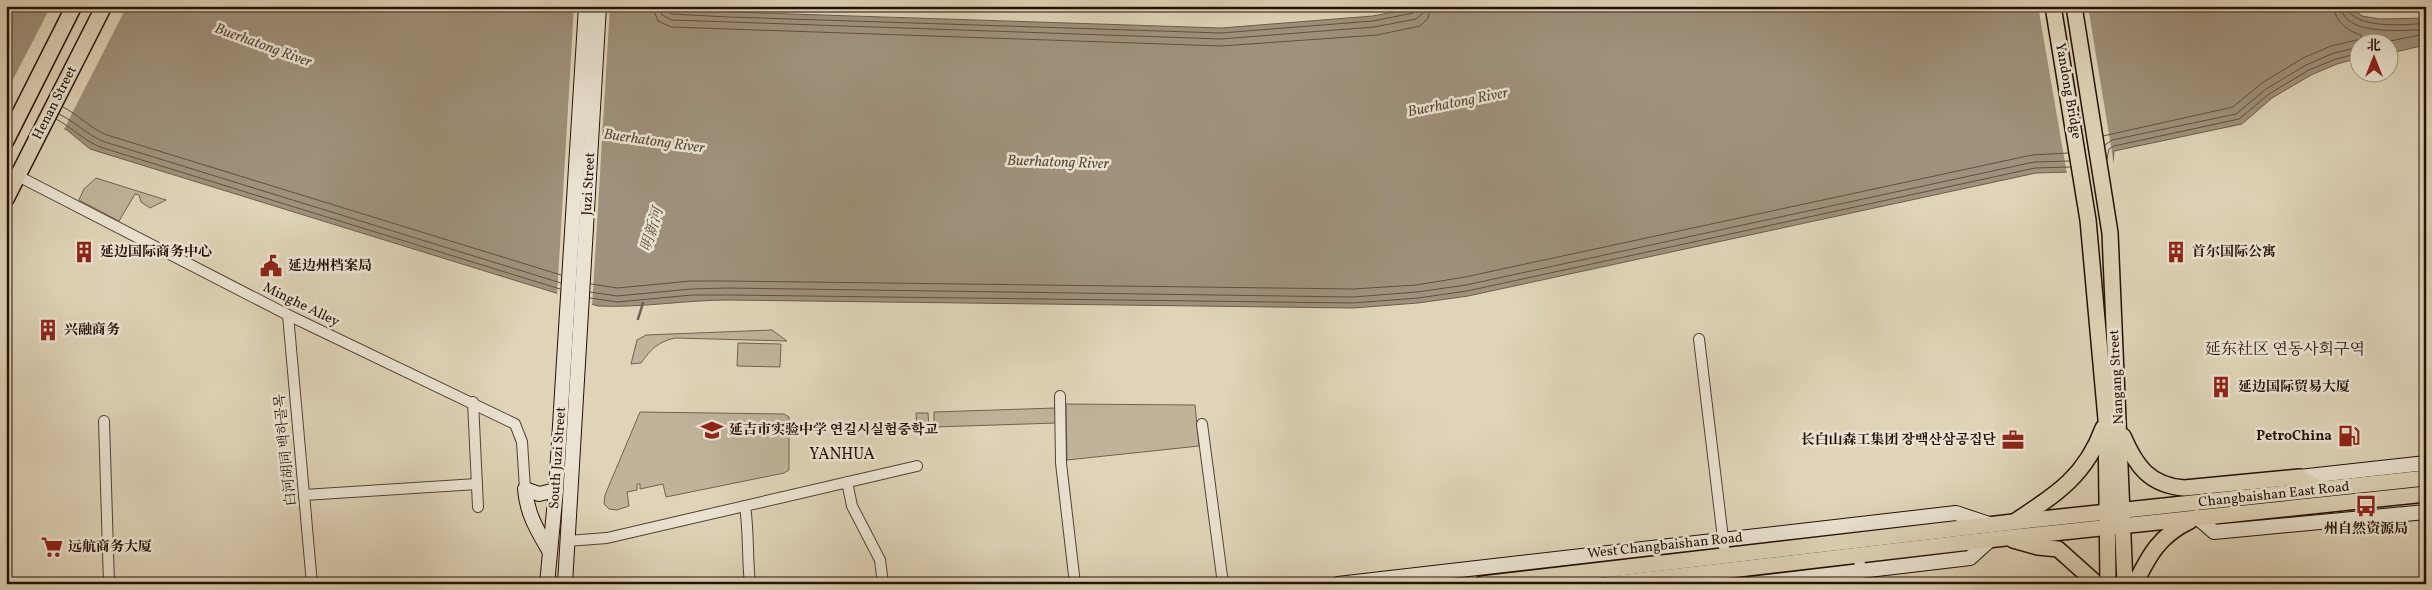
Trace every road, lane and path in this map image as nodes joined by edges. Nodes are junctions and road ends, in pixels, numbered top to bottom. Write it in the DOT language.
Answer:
graph roads {
  1 [pos="74,6"];
  2 [pos="104,6"];
  3 [pos="586,6"];
  4 [pos="599,6"];
  5 [pos="2052,6"];
  6 [pos="2074,6"];
  7 [pos="6,141"];
  8 [pos="2102,172"];
  9 [pos="2083,175"];
  10 [pos="18,176"];
  11 [pos="6,199"];
  12 [pos="288,315"];
  13 [pos="573,332"];
  14 [pos="1699,339"];
  15 [pos="1060,396"];
  16 [pos="473,402"];
  17 [pos="2106,419"];
  18 [pos="104,422"];
  19 [pos="1202,424"];
  20 [pos="2120,428"];
  21 [pos="2426,463"];
  22 [pos="917,466"];
  23 [pos="2299,477"];
  24 [pos="2426,478"];
  25 [pos="847,482"];
  26 [pos="477,484"];
  27 [pos="525,488"];
  28 [pos="2320,489"];
  29 [pos="556,490"];
  30 [pos="2426,494"];
  31 [pos="304,495"];
  32 [pos="745,506"];
  33 [pos="478,507"];
  34 [pos="2426,512"];
  35 [pos="2197,517"];
  36 [pos="2123,518"];
  37 [pos="2106,520"];
  38 [pos="2013,522"];
  39 [pos="1995,534"];
  40 [pos="1724,540"];
  41 [pos="567,541"];
  42 [pos="550,552"];
  43 [pos="1860,554"];
  44 [pos="1726,555"];
  45 [pos="1859,578"];
  46 [pos="109,584"];
  47 [pos="312,584"];
  48 [pos="547,584"];
  49 [pos="565,584"];
  50 [pos="750,584"];
  51 [pos="883,584"];
  52 [pos="1076,584"];
  53 [pos="1223,584"];
  54 [pos="1338,584"];
  55 [pos="1482,584"];
  56 [pos="1610,584"];
  57 [pos="1751,584"];
  58 [pos="2097,584"];
  59 [pos="2108,584"];
  60 [pos="2125,584"];
  61 [pos="2135,584"];
  1 -- 7 [label="main road, Henan Street"];
  2 -- 10 [label="main road, Henan Street"];
  3 -- 13 [label="street, Juzi Street"];
  4 -- 13 [label="street, Juzi Street"];
  5 -- 9 [label="main road, Yandong Bridge"];
  6 -- 8 [label="main road, Yandong Bridge"];
  8 -- 20 [label="main road, Nangang Street"];
  9 -- 17 [label="main road, Nangang Street"];
  10 -- 11 [label="main road, Henan Street"];
  10 -- 12 [label="street, Minghe Alley"];
  12 -- 16 [label="street, Minghe Alley"];
  12 -- 31 [label="street, 白河胡同 백하골목"];
  13 -- 29 [label="street, South Juzi Street"];
  13 -- 41 [label="street, South Juzi Street"];
  14 -- 40 [label="street"];
  15 -- 52 [label="street"];
  16 -- 26 [label="street"];
  16 -- 27 [label="street, Minghe Alley"];
  17 -- 37 [label="main road, Nangang Street"];
  17 -- 38 [label="main road"];
  18 -- 46 [label="street"];
  19 -- 53 [label="street"];
  20 -- 23 [label="main road"];
  20 -- 36 [label="main road, Nangang Street"];
  21 -- 23 [label="street, Changbaishan East Road"];
  22 -- 25 [label="street"];
  23 -- 28 [label="main road"];
  24 -- 28 [label="main road, Changbaishan East Road"];
  25 -- 32 [label="street"];
  25 -- 51 [label="street"];
  26 -- 31 [label="street"];
  26 -- 33 [label="street"];
  27 -- 29 [label="street"];
  27 -- 42 [label="street"];
  28 -- 36 [label="main road, Changbaishan East Road"];
  29 -- 42 [label="street, South Juzi Street"];
  30 -- 35 [label="main road, Changbaishan East Road"];
  31 -- 47 [label="street, 白河胡同 백하골목"];
  32 -- 41 [label="street"];
  32 -- 50 [label="street"];
  34 -- 35 [label="street, Changbaishan East Road"];
  35 -- 36 [label="main road, Changbaishan East Road"];
  35 -- 61 [label="main road"];
  36 -- 37 [label="main road"];
  36 -- 60 [label="main road, Nangang Street"];
  37 -- 38 [label="main road, West Changbaishan Road"];
  37 -- 39 [label="main road, West Changbaishan Road"];
  37 -- 59 [label="main road, Nangang Street"];
  38 -- 39 [label="main road, West Changbaishan Road"];
  39 -- 40 [label="street, West Changbaishan Road"];
  39 -- 43 [label="main road, West Changbaishan Road"];
  39 -- 44 [label="main road, West Changbaishan Road"];
  39 -- 45 [label="street"];
  39 -- 58 [label="main road"];
  40 -- 44 [label="street"];
  40 -- 54 [label="street, West Changbaishan Road"];
  41 -- 49 [label="street, South Juzi Street"];
  42 -- 48 [label="street, South Juzi Street"];
  43 -- 45 [label="street"];
  43 -- 56 [label="main road, West Changbaishan Road"];
  44 -- 55 [label="main road, West Changbaishan Road"];
  45 -- 57 [label="street"];
}
